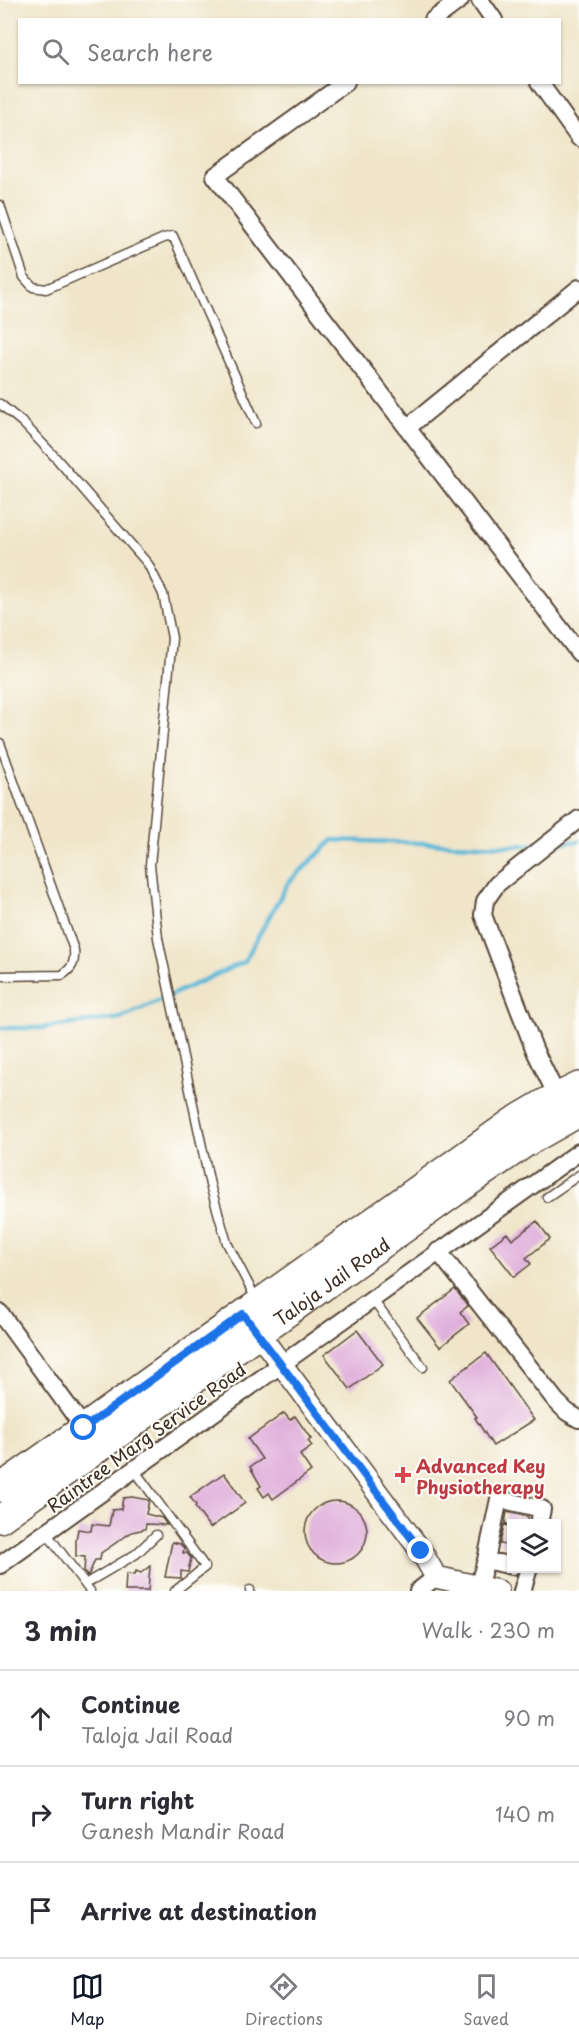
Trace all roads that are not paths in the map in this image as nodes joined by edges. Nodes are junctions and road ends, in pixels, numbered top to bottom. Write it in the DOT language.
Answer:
graph roads {
  1 [pos="460,0"];
  2 [pos="480,0"];
  3 [pos="436,18"];
  4 [pos="493,18"];
  5 [pos="343,84"];
  6 [pos="541,84"];
  7 [pos="579,138"];
  8 [pos="0,205"];
  9 [pos="579,288"];
  10 [pos="0,404"];
  11 [pos="256,423"];
  12 [pos="407,428"];
  13 [pos="579,653"];
  14 [pos="0,743"];
  15 [pos="579,819"];
  16 [pos="0,976"];
  17 [pos="568,1091"];
  18 [pos="579,1113"];
  19 [pos="576,1159"];
  20 [pos="579,1175"];
  21 [pos="547,1197"];
  22 [pos="438,1251"];
  23 [pos="372,1299"];
  24 [pos="0,1313"];
  25 [pos="261,1316"];
  26 [pos="282,1364"];
  27 [pos="423,1367"];
  28 [pos="579,1419"];
  29 [pos="91,1438"];
  30 [pos="133,1468"];
  31 [pos="0,1488"];
  32 [pos="0,1519"];
  33 [pos="540,1519"];
  34 [pos="48,1531"];
  35 [pos="156,1535"];
  36 [pos="486,1560"];
  37 [pos="0,1565"];
  38 [pos="507,1565"];
  39 [pos="526,1573"];
  40 [pos="437,1584"];
  41 [pos="87,1587"];
  42 [pos="488,1589"];
  43 [pos="175,1591"];
  44 [pos="418,1591"];
  45 [pos="522,1591"];
  1 -- 3 [label="street"];
  2 -- 4 [label="street"];
  5 -- 12 [label="street"];
  6 -- 7 [label="street"];
  8 -- 11 [label="lane"];
  9 -- 12 [label="street"];
  10 -- 25 [label="lane"];
  12 -- 13 [label="street"];
  14 -- 16 [label="lane"];
  15 -- 17 [label="street"];
  17 -- 25 [label="main road, Taloja Jail Road"];
  18 -- 25 [label="main road, Taloja Jail Road"];
  19 -- 22 [label="street, Raintree Marg Service Road"];
  20 -- 21 [label="lane"];
  22 -- 23 [label="street, Raintree Marg Service Road"];
  22 -- 28 [label="street"];
  23 -- 26 [label="street, Raintree Marg Service Road"];
  23 -- 27 [label="lane"];
  24 -- 29 [label="street"];
  25 -- 26 [label="street"];
  25 -- 29 [label="main road, Taloja Jail Road"];
  26 -- 30 [label="street, Raintree Marg Service Road"];
  26 -- 40 [label="street"];
  29 -- 31 [label="main road, Taloja Jail Road"];
  29 -- 32 [label="main road, Taloja Jail Road"];
  30 -- 34 [label="street, Raintree Marg Service Road"];
  30 -- 43 [label="lane"];
  33 -- 36 [label="street"];
  34 -- 37 [label="street, Raintree Marg Service Road"];
  34 -- 41 [label="lane"];
  35 -- 41 [label="lane"];
  36 -- 38 [label="street"];
  36 -- 42 [label="street"];
  39 -- 45 [label="street"];
  40 -- 42 [label="street"];
  40 -- 44 [label="street"];
}
